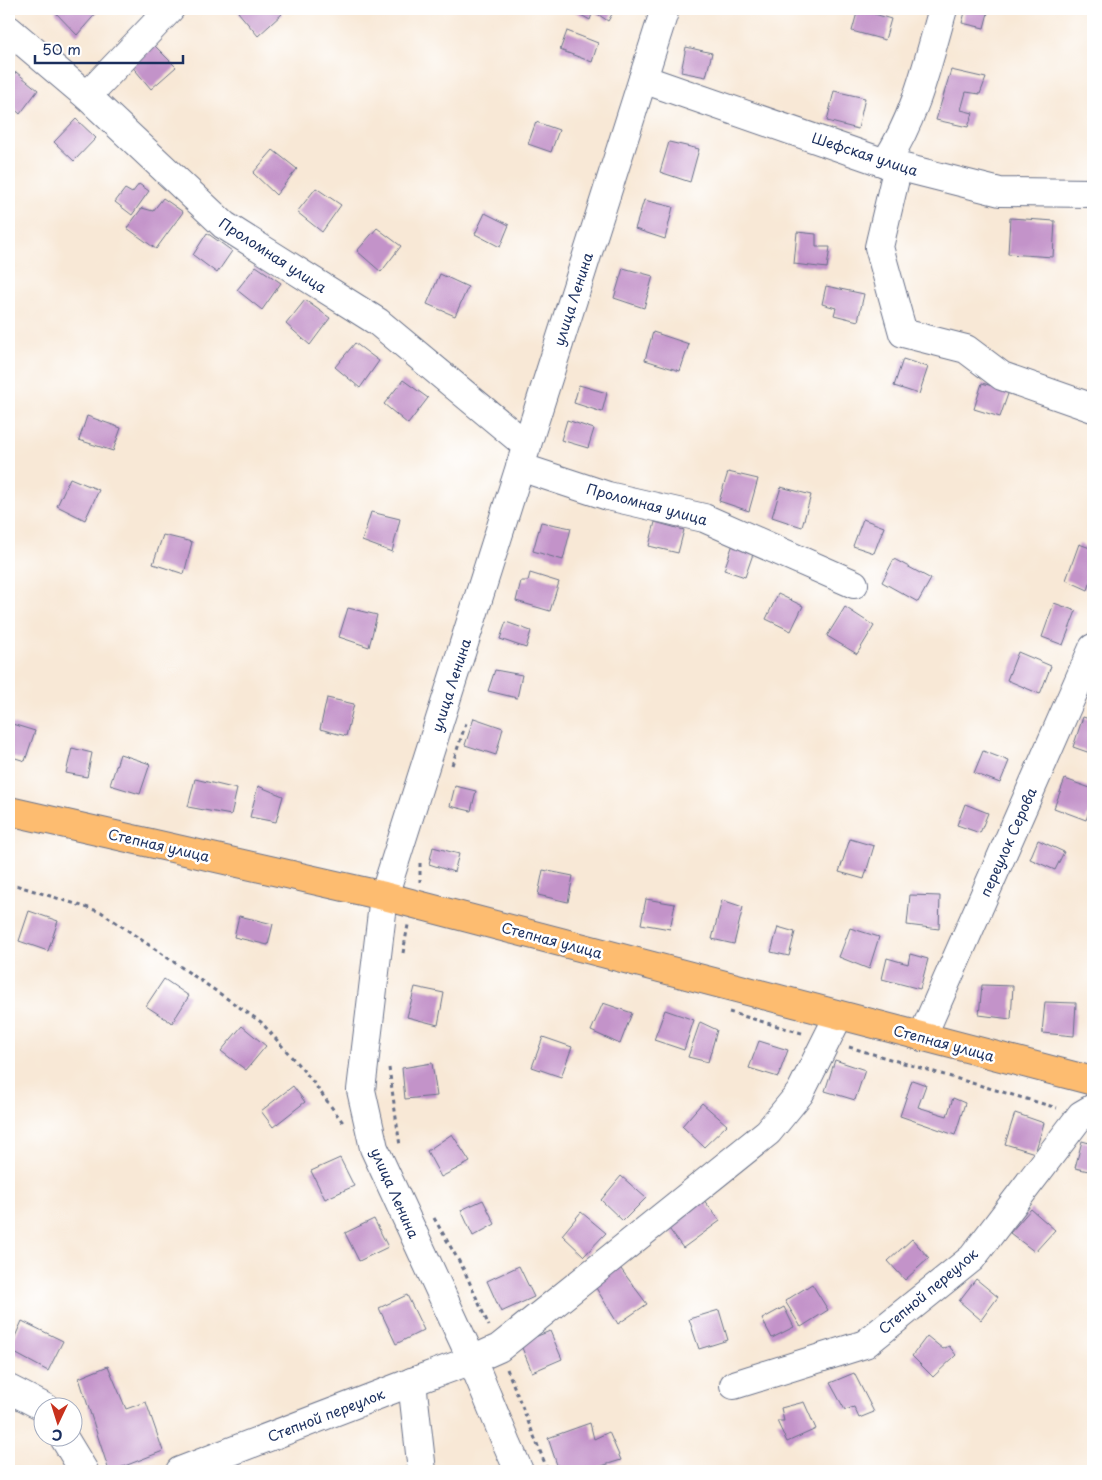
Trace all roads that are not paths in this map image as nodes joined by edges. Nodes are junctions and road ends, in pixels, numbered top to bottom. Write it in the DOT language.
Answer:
graph roads {
  1 [pos="170,9"];
  2 [pos="665,9"];
  3 [pos="943,9"];
  4 [pos="9,30"];
  5 [pos="643,79"];
  6 [pos="87,96"];
  7 [pos="892,164"];
  8 [pos="1093,193"];
  9 [pos="1093,408"];
  10 [pos="523,456"];
  11 [pos="854,584"];
  12 [pos="1093,648"];
  13 [pos="9,811"];
  14 [pos="384,896"];
  15 [pos="839,1015"];
  16 [pos="922,1037"];
  17 [pos="1093,1082"];
  18 [pos="1087,1111"];
  19 [pos="472,1360"];
  20 [pos="412,1382"];
  21 [pos="734,1385"];
  22 [pos="9,1389"];
  23 [pos="32,1401"];
  24 [pos="70,1448"];
  25 [pos="84,1471"];
  26 [pos="180,1471"];
  27 [pos="422,1471"];
  28 [pos="519,1471"];
  1 -- 6 [label="street"];
  2 -- 5 [label="street, улица Ленина"];
  3 -- 7 [label="street"];
  4 -- 6 [label="street, Проломная улица"];
  5 -- 7 [label="street, Шефская улица"];
  5 -- 10 [label="street, улица Ленина"];
  6 -- 10 [label="street, Проломная улица"];
  7 -- 8 [label="street, Шефская улица"];
  7 -- 9 [label="street"];
  10 -- 11 [label="street, Проломная улица"];
  10 -- 14 [label="street, улица Ленина"];
  12 -- 16 [label="street, переулок Серова"];
  13 -- 14 [label="main road, Степная улица"];
  14 -- 15 [label="main road, Степная улица"];
  14 -- 19 [label="street, улица Ленина"];
  15 -- 16 [label="main road, Степная улица"];
  15 -- 19 [label="street"];
  16 -- 17 [label="main road, Степная улица"];
  18 -- 21 [label="street, Степной переулок"];
  19 -- 20 [label="street, Степной переулок"];
  19 -- 28 [label="street, улица Ленина"];
  20 -- 26 [label="street, Степной переулок"];
  20 -- 27 [label="street"];
  22 -- 23 [label="street"];
  24 -- 25 [label="street"];
}
